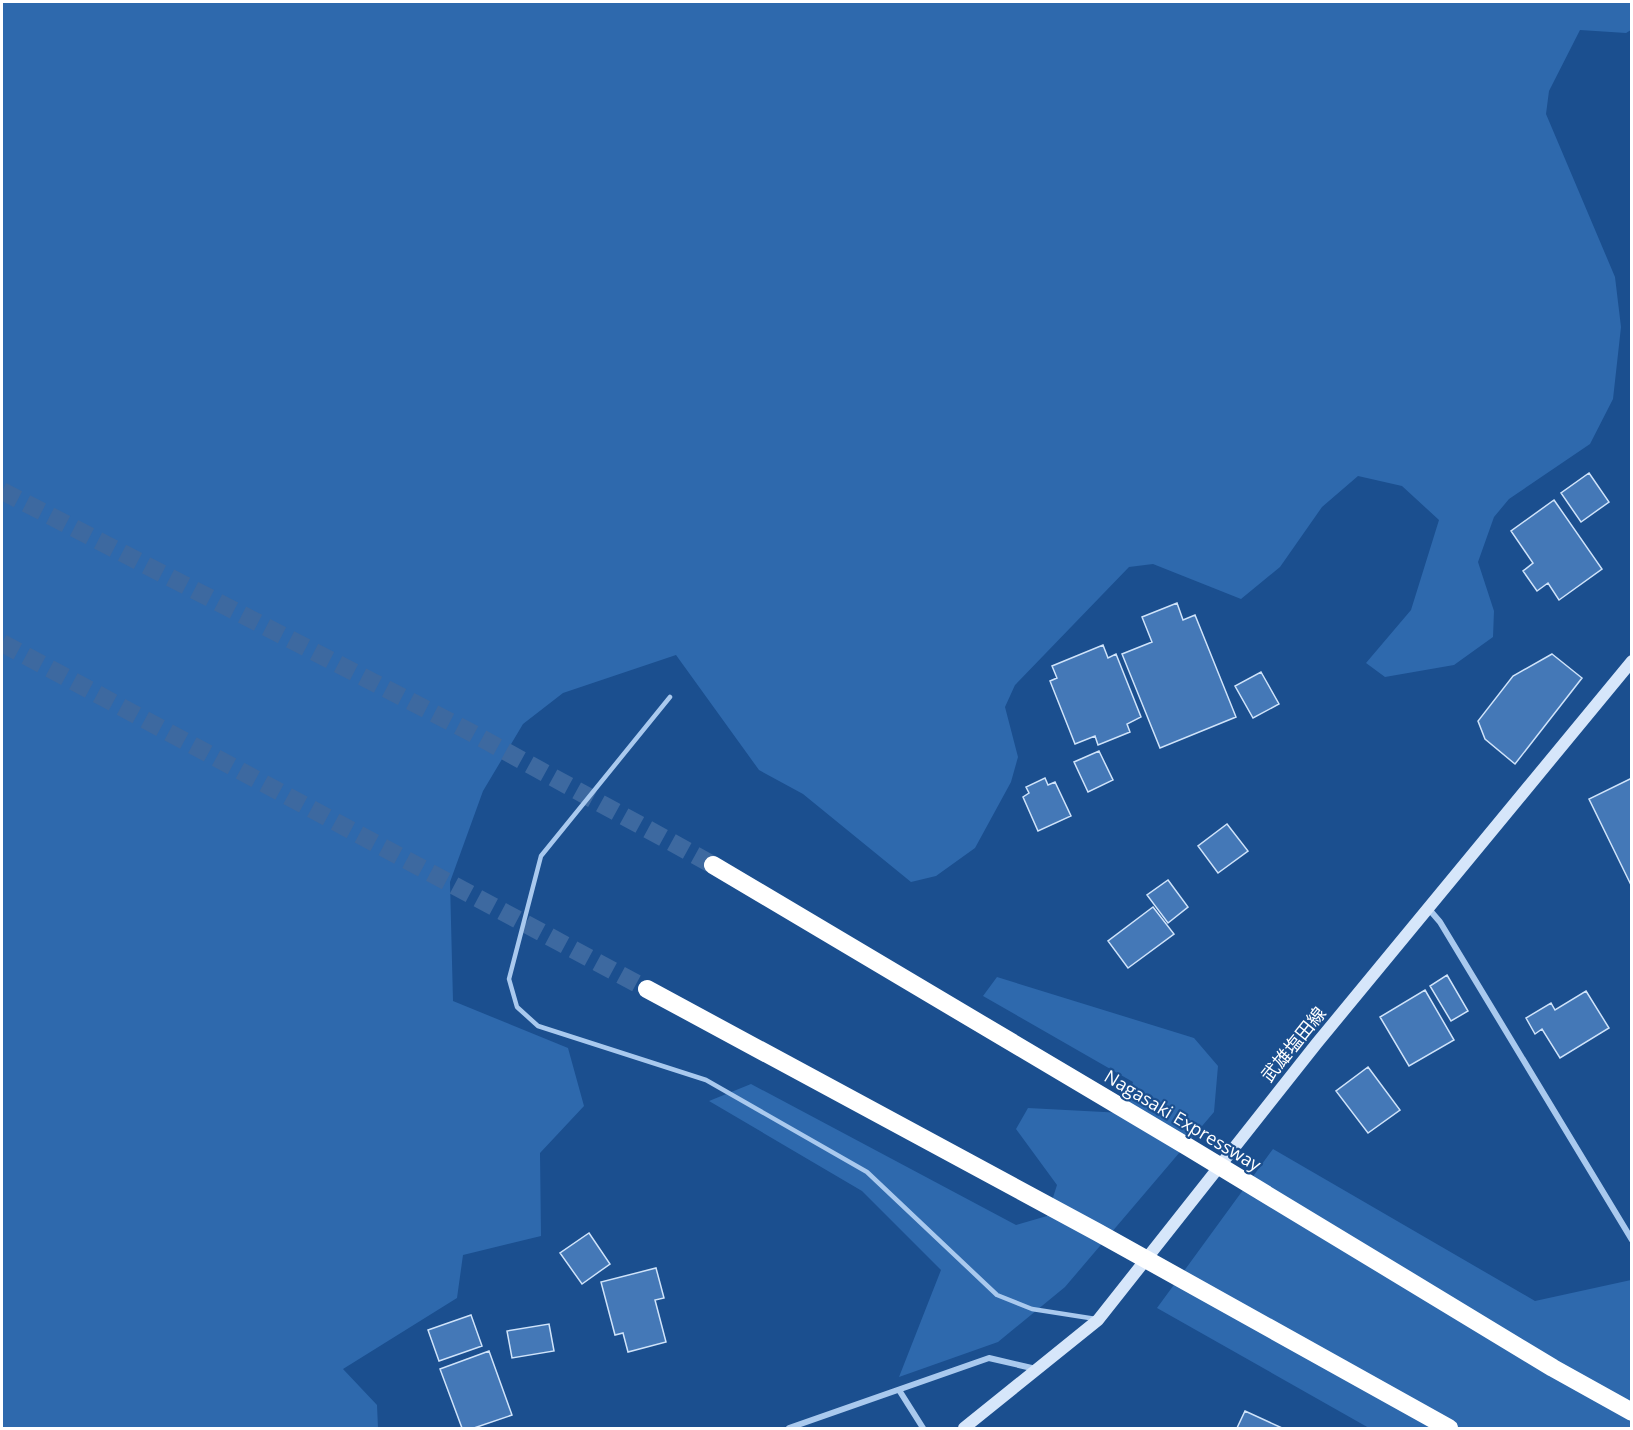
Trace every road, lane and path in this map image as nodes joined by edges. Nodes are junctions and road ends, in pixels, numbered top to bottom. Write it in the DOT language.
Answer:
graph roads {
  1 [pos="1632,661"];
  2 [pos="670,697"];
  3 [pos="713,865"];
  4 [pos="1428,908"];
  5 [pos="647,989"];
  6 [pos="1632,1240"];
  7 [pos="1098,1320"];
  8 [pos="1038,1370"];
  9 [pos="900,1390"];
  10 [pos="1632,1412"];
  11 [pos="789,1428"];
  12 [pos="923,1428"];
  13 [pos="964,1428"];
  14 [pos="1449,1428"];
  1 -- 4 [label="main road, 武雄塩田線"];
  2 -- 7 [label="lane"];
  3 -- 10 [label="highway, Nagasaki Expressway"];
  4 -- 6 [label="street"];
  4 -- 7 [label="main road, 武雄塩田線"];
  5 -- 14 [label="highway"];
  7 -- 8 [label="main road, 武雄塩田線"];
  8 -- 9 [label="street"];
  8 -- 13 [label="main road, 武雄塩田線"];
  9 -- 11 [label="street"];
  9 -- 12 [label="street"];
}
